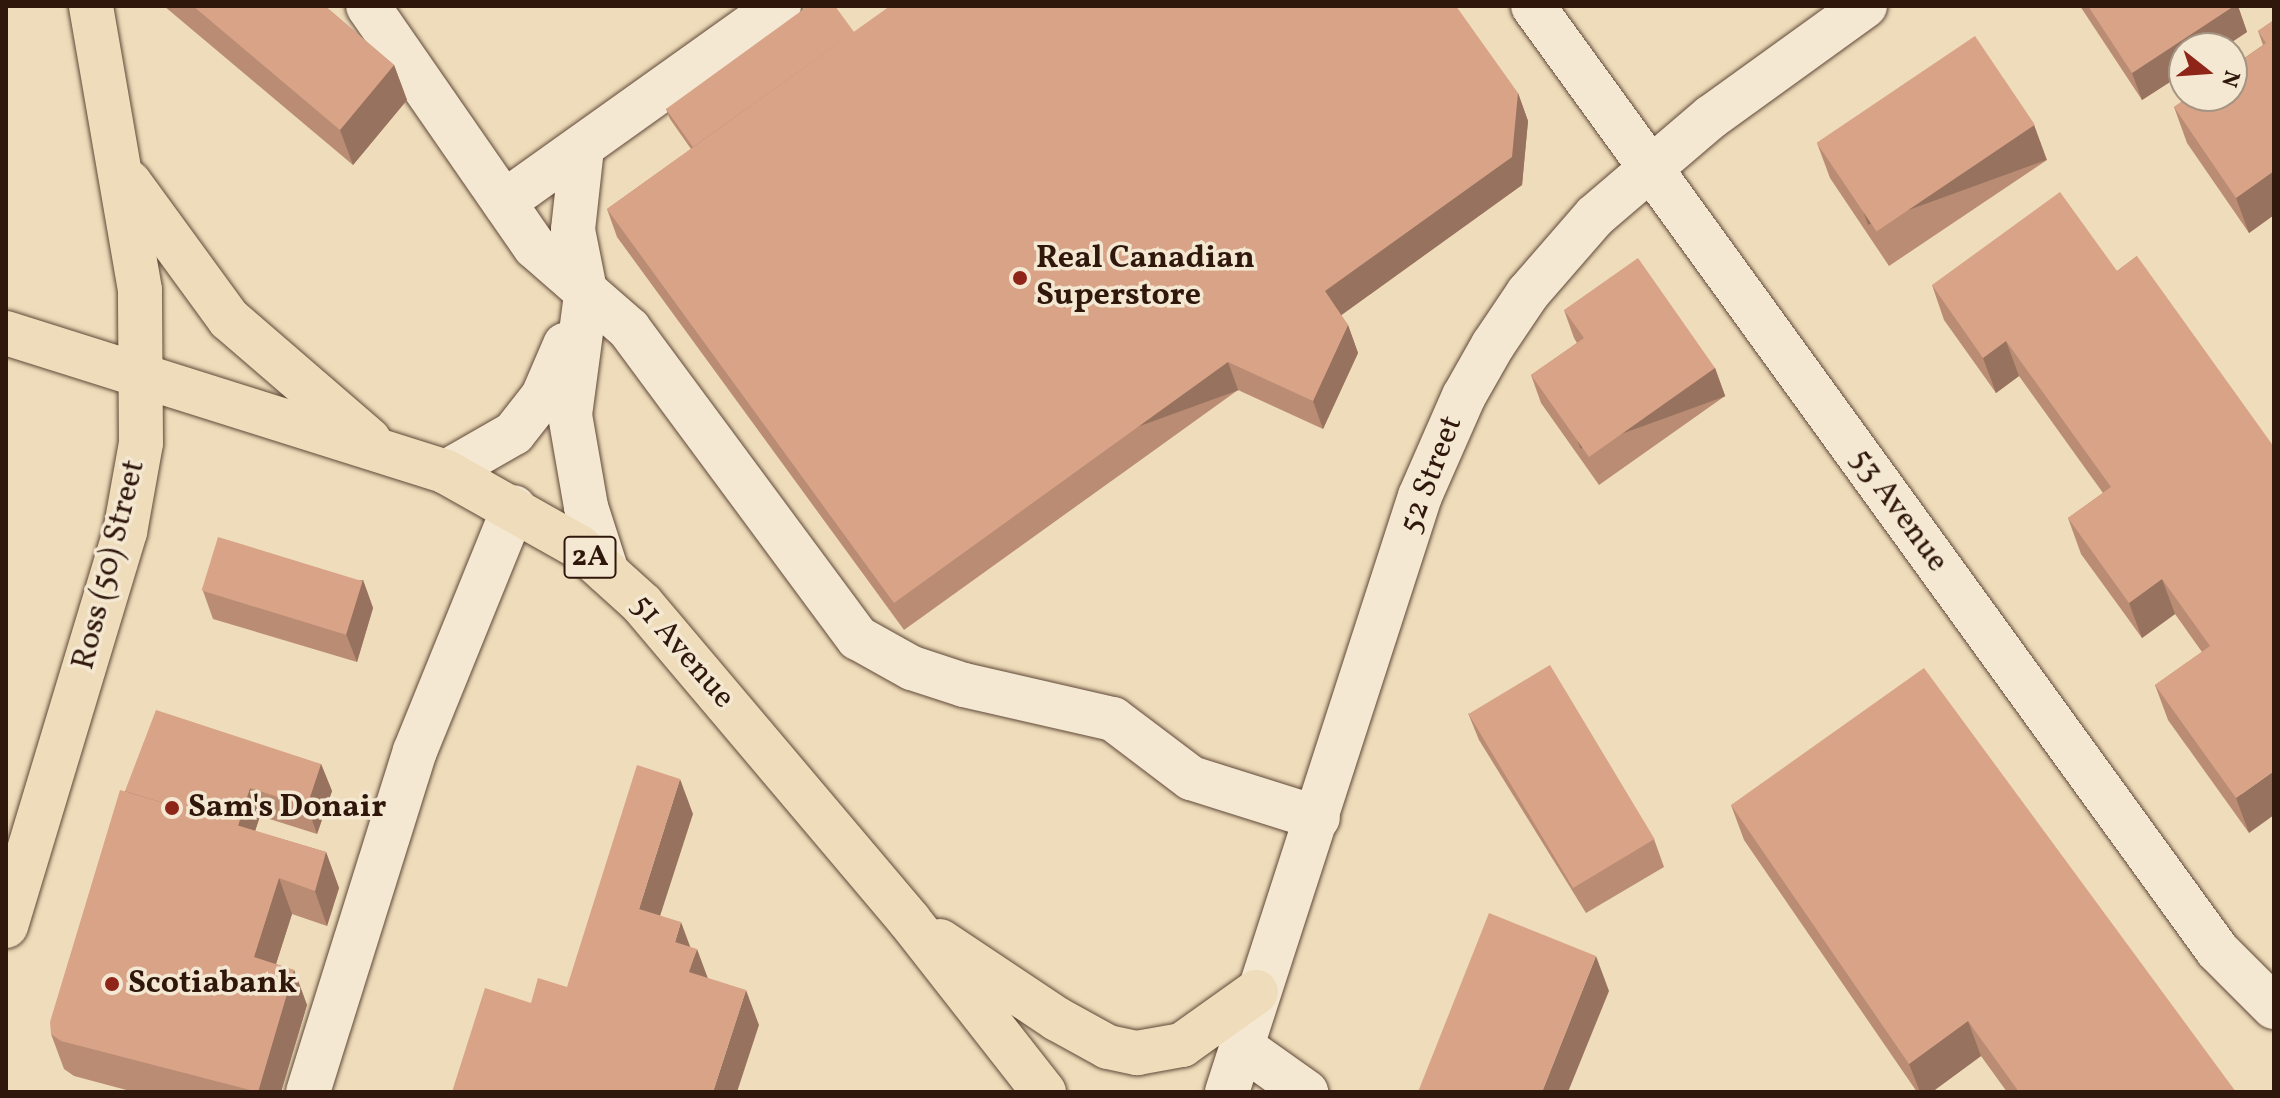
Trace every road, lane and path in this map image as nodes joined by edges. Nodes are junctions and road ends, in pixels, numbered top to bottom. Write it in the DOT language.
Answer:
graph roads {
  1 [pos="91,6"];
  2 [pos="368,6"];
  3 [pos="779,6"];
  4 [pos="1533,6"];
  5 [pos="1865,6"];
  6 [pos="582,148"];
  7 [pos="1651,167"];
  8 [pos="122,174"];
  9 [pos="504,202"];
  10 [pos="586,295"];
  11 [pos="6,333"];
  12 [pos="144,379"];
  13 [pos="381,451"];
  14 [pos="446,472"];
  15 [pos="514,507"];
  16 [pos="607,572"];
  17 [pos="1318,818"];
  18 [pos="909,920"];
  19 [pos="6,926"];
  20 [pos="1256,992"];
  21 [pos="2274,1007"];
  22 [pos="1241,1046"];
  23 [pos="308,1092"];
  24 [pos="1044,1092"];
  25 [pos="1227,1092"];
  26 [pos="1306,1092"];
  1 -- 8 [label="main road, Ross (50) Street"];
  2 -- 9 [label="street"];
  3 -- 6 [label="street"];
  4 -- 7 [label="street, 53 Avenue"];
  5 -- 7 [label="street, 52 Street"];
  6 -- 9 [label="street"];
  6 -- 10 [label="street"];
  7 -- 17 [label="street, 52 Street"];
  7 -- 21 [label="street, 53 Avenue"];
  8 -- 12 [label="main road, Ross (50) Street"];
  8 -- 13 [label="main road"];
  9 -- 10 [label="street"];
  10 -- 14 [label="street"];
  10 -- 16 [label="street"];
  10 -- 17 [label="street"];
  11 -- 12 [label="main road, 51 Avenue / 2A"];
  12 -- 13 [label="main road, 51 Avenue / 2A"];
  12 -- 19 [label="main road, Ross (50) Street"];
  13 -- 14 [label="main road, 51 Avenue / 2A"];
  14 -- 15 [label="main road, 51 Avenue / 2A"];
  15 -- 16 [label="main road, 51 Avenue / 2A"];
  15 -- 23 [label="street"];
  16 -- 18 [label="main road, 51 Avenue / 2A"];
  17 -- 20 [label="street, 52 Street"];
  18 -- 20 [label="main road"];
  18 -- 24 [label="main road, 51 Avenue / 2A"];
  20 -- 22 [label="street, 52 Street"];
  22 -- 25 [label="street, 52 Street"];
  22 -- 26 [label="street"];
}
